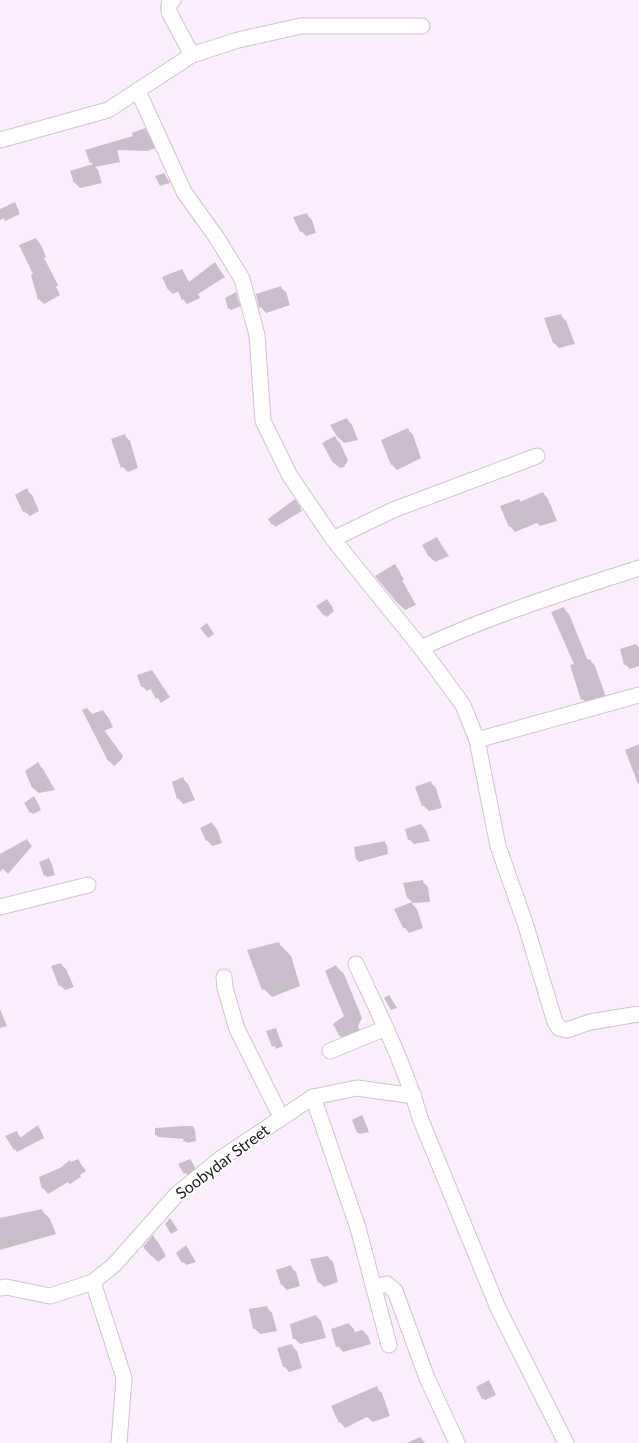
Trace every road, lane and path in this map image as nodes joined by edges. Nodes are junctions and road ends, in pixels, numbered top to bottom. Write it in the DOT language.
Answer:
graph roads {
  1 [pos="173,0"];
  2 [pos="422,26"];
  3 [pos="192,55"];
  4 [pos="138,91"];
  5 [pos="0,140"];
  6 [pos="537,456"];
  7 [pos="333,539"];
  8 [pos="639,568"];
  9 [pos="421,648"];
  10 [pos="639,694"];
  11 [pos="477,740"];
  12 [pos="88,885"];
  13 [pos="0,907"];
  14 [pos="356,964"];
  15 [pos="224,977"];
  16 [pos="639,1014"];
  17 [pos="386,1028"];
  18 [pos="330,1051"];
  19 [pos="414,1096"];
  20 [pos="313,1097"];
  21 [pos="281,1117"];
  22 [pos="93,1282"];
  23 [pos="375,1287"];
  24 [pos="0,1288"];
  25 [pos="389,1345"];
  26 [pos="119,1443"];
  27 [pos="457,1443"];
  28 [pos="566,1443"];
  1 -- 3 [label="street"];
  2 -- 3 [label="street"];
  3 -- 4 [label="street"];
  4 -- 5 [label="street"];
  4 -- 7 [label="street"];
  6 -- 7 [label="street"];
  7 -- 9 [label="street"];
  8 -- 9 [label="street"];
  9 -- 11 [label="street"];
  10 -- 11 [label="street"];
  11 -- 16 [label="street"];
  12 -- 13 [label="street"];
  14 -- 17 [label="street"];
  15 -- 21 [label="street"];
  17 -- 18 [label="street"];
  17 -- 19 [label="street"];
  19 -- 20 [label="street, Soobydar Street"];
  19 -- 28 [label="street"];
  20 -- 21 [label="street, Soobydar Street"];
  20 -- 23 [label="street"];
  21 -- 22 [label="street, Soobydar Street"];
  22 -- 24 [label="street, Soobydar Street"];
  22 -- 26 [label="street"];
  23 -- 25 [label="street"];
  23 -- 27 [label="street"];
}
